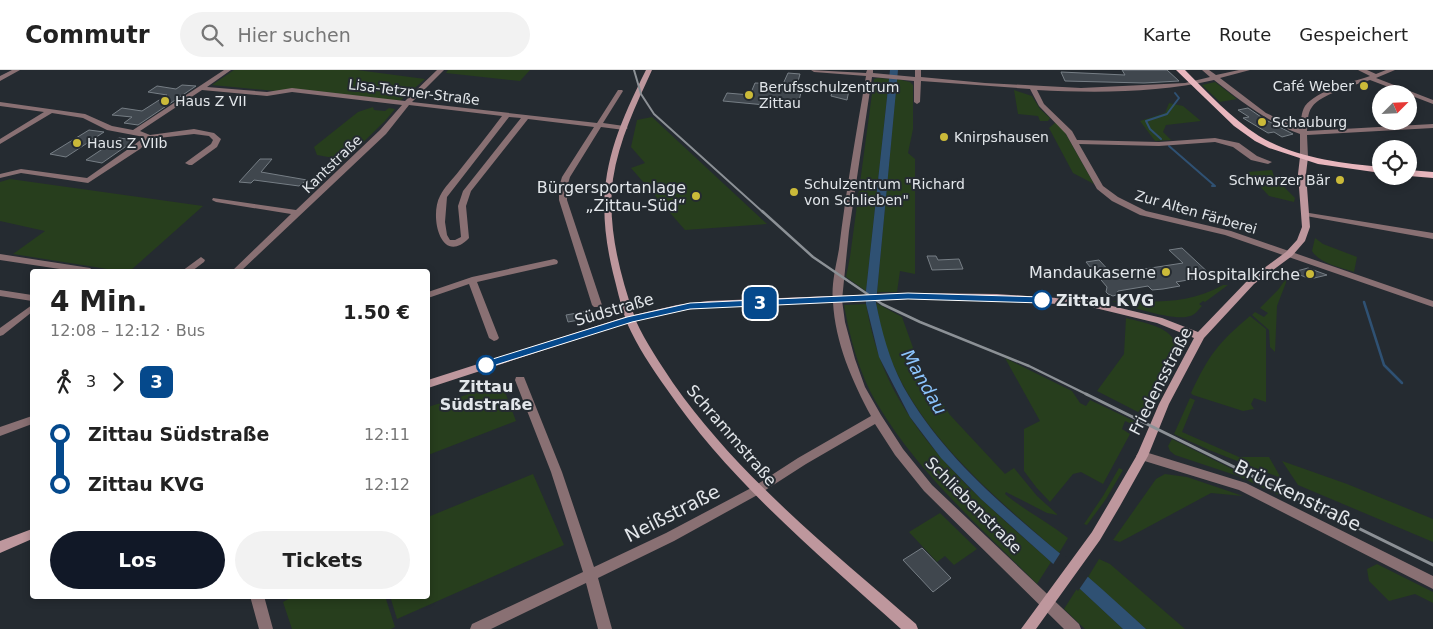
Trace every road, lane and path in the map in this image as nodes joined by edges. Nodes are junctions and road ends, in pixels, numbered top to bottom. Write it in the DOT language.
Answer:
graph roads {
  1 [pos="18,70"];
  2 [pos="227,70"];
  3 [pos="441,70"];
  4 [pos="649,70"];
  5 [pos="814,70"];
  6 [pos="918,70"];
  7 [pos="1180,70"];
  8 [pos="1205,70"];
  9 [pos="1247,70"];
  10 [pos="1361,70"];
  11 [pos="1392,70"];
  12 [pos="872,73"];
  13 [pos="1373,77"];
  14 [pos="1214,78"];
  15 [pos="0,79"];
  16 [pos="918,79"];
  17 [pos="1194,83"];
  18 [pos="201,88"];
  19 [pos="1033,88"];
  20 [pos="620,91"];
  21 [pos="917,102"];
  22 [pos="1433,102"];
  23 [pos="0,104"];
  24 [pos="407,104"];
  25 [pos="51,112"];
  26 [pos="508,115"];
  27 [pos="526,118"];
  28 [pos="597,126"];
  29 [pos="1433,126"];
  30 [pos="624,128"];
  31 [pos="134,132"];
  32 [pos="1304,133"];
  33 [pos="148,137"];
  34 [pos="0,142"];
  35 [pos="1074,142"];
  36 [pos="1304,157"];
  37 [pos="1268,162"];
  38 [pos="189,163"];
  39 [pos="0,168"];
  40 [pos="1372,169"];
  41 [pos="21,171"];
  42 [pos="1417,174"];
  43 [pos="1433,175"];
  44 [pos="0,176"];
  45 [pos="216,200"];
  46 [pos="299,213"];
  47 [pos="1306,214"];
  48 [pos="1433,236"];
  49 [pos="1289,254"];
  50 [pos="0,256"];
  51 [pos="201,260"];
  52 [pos="554,262"];
  53 [pos="78,269"];
  54 [pos="189,269"];
  55 [pos="238,269"];
  56 [pos="472,280"];
  57 [pos="0,293"];
  58 [pos="430,294"];
  59 [pos="30,298"];
  60 [pos="842,299"];
  61 [pos="1433,304"];
  62 [pos="597,305"];
  63 [pos="30,310"];
  64 [pos="630,320"];
  65 [pos="0,334"];
  66 [pos="1200,336"];
  67 [pos="494,338"];
  68 [pos="520,380"];
  69 [pos="430,383"];
  70 [pos="877,418"];
  71 [pos="30,421"];
  72 [pos="0,432"];
  73 [pos="1142,456"];
  74 [pos="757,490"];
  75 [pos="30,535"];
  76 [pos="0,547"];
  77 [pos="590,575"];
  78 [pos="1433,583"];
  79 [pos="258,599"];
  80 [pos="1050,599"];
  81 [pos="266,629"];
  82 [pos="477,629"];
  83 [pos="605,629"];
  84 [pos="911,629"];
  85 [pos="1028,629"];
  86 [pos="1074,629"];
  1 -- 15 [label="street"];
  2 -- 18 [label="street"];
  3 -- 24 [label="street, Kantstraße"];
  4 -- 30 [label="main road, Schrammstraße"];
  5 -- 12 [label="street"];
  6 -- 16 [label="street"];
  7 -- 17 [label="main road"];
  8 -- 14 [label="street"];
  9 -- 14 [label="street"];
  10 -- 13 [label="street"];
  11 -- 13 [label="street"];
  12 -- 16 [label="street"];
  12 -- 60 [label="street, Schliebenstraße"];
  13 -- 22 [label="street"];
  13 -- 32 [label="street"];
  14 -- 17 [label="street"];
  14 -- 32 [label="street"];
  16 -- 19 [label="street"];
  16 -- 21 [label="street"];
  17 -- 19 [label="street"];
  17 -- 36 [label="main road"];
  18 -- 24 [label="street, Lisa-Tetzner-Straße"];
  18 -- 31 [label="street"];
  19 -- 35 [label="street, Zur Alten Färberei"];
  20 -- 28 [label="street"];
  23 -- 25 [label="street"];
  24 -- 26 [label="street, Lisa-Tetzner-Straße"];
  24 -- 46 [label="street, Kantstraße"];
  25 -- 31 [label="street"];
  25 -- 34 [label="street"];
  26 -- 27 [label="street, Lisa-Tetzner-Straße"];
  26 -- 27 [label="street"];
  27 -- 28 [label="street, Lisa-Tetzner-Straße"];
  28 -- 30 [label="street, Lisa-Tetzner-Straße"];
  28 -- 62 [label="street"];
  29 -- 32 [label="street"];
  30 -- 64 [label="main road, Schrammstraße"];
  31 -- 33 [label="street"];
  32 -- 36 [label="street"];
  33 -- 38 [label="street"];
  33 -- 41 [label="street"];
  35 -- 37 [label="street"];
  35 -- 49 [label="street, Zur Alten Färberei"];
  36 -- 40 [label="main road"];
  36 -- 47 [label="main road, Friedensstraße"];
  39 -- 41 [label="street"];
  41 -- 44 [label="street"];
  42 -- 43 [label="main road"];
  45 -- 46 [label="street"];
  46 -- 55 [label="street, Kantstraße"];
  47 -- 48 [label="street"];
  47 -- 49 [label="main road, Friedensstraße"];
  49 -- 61 [label="street, Zur Alten Färberei"];
  49 -- 66 [label="main road, Friedensstraße"];
  50 -- 53 [label="street"];
  51 -- 54 [label="street"];
  52 -- 56 [label="street"];
  56 -- 58 [label="street"];
  56 -- 67 [label="street"];
  57 -- 59 [label="street"];
  60 -- 64 [label="main road, Südstraße"];
  60 -- 66 [label="main road, Südstraße"];
  60 -- 70 [label="street, Schliebenstraße"];
  63 -- 65 [label="street"];
  64 -- 69 [label="main road, Südstraße"];
  64 -- 74 [label="main road, Schrammstraße"];
  66 -- 73 [label="main road, Friedensstraße"];
  68 -- 77 [label="street"];
  70 -- 74 [label="street, Neißstraße"];
  70 -- 80 [label="street, Schliebenstraße"];
  71 -- 72 [label="street"];
  73 -- 78 [label="street, Brückenstraße"];
  73 -- 80 [label="main road, Friedensstraße"];
  74 -- 77 [label="street, Neißstraße"];
  74 -- 84 [label="main road, Schrammstraße"];
  75 -- 76 [label="main road"];
  77 -- 82 [label="street, Neißstraße"];
  77 -- 83 [label="street"];
  79 -- 81 [label="street"];
  80 -- 85 [label="main road, Friedensstraße"];
  80 -- 86 [label="street, Schliebenstraße"];
}
